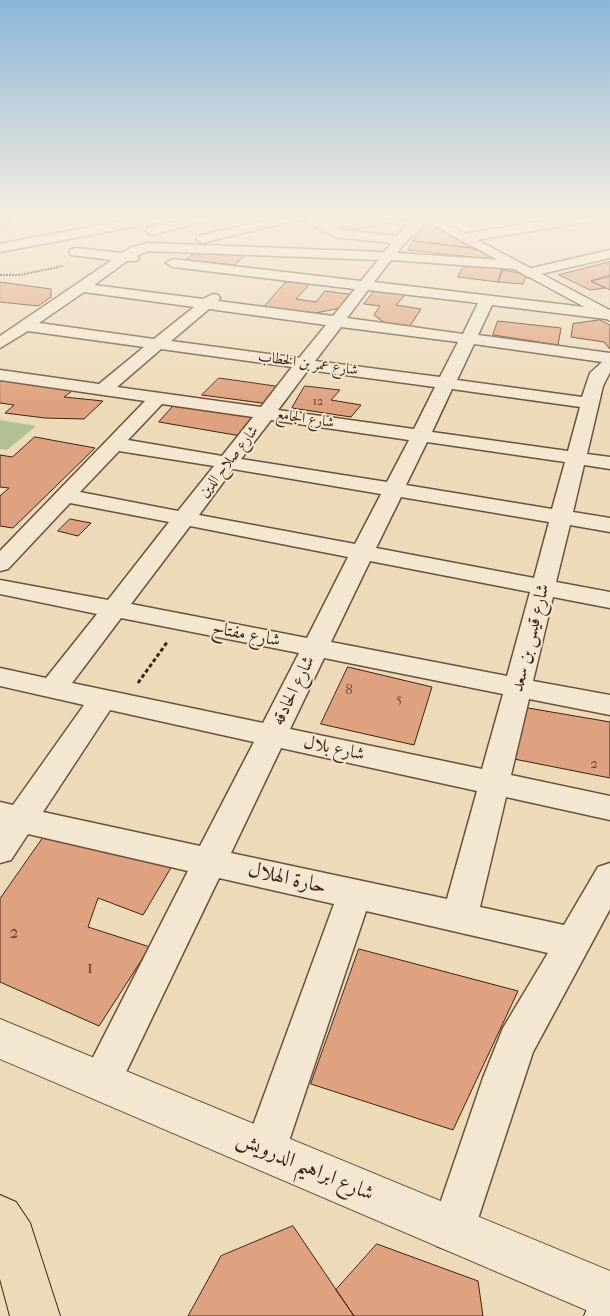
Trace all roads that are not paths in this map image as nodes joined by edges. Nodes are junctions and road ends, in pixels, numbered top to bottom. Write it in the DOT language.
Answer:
graph roads {
  1 [pos="93,279"];
  2 [pos="235,279"];
  3 [pos="304,279"];
  4 [pos="370,279"];
  5 [pos="540,279"];
  6 [pos="82,287"];
  7 [pos="364,287"];
  8 [pos="487,300"];
  9 [pos="206,304"];
  10 [pos="608,315"];
  11 [pos="337,322"];
  12 [pos="25,326"];
  13 [pos="468,339"];
  14 [pos="0,343"];
  15 [pos="158,344"];
  16 [pos="610,358"];
  17 [pos="304,364"];
  18 [pos="610,364"];
  19 [pos="0,375"];
  20 [pos="446,383"];
  21 [pos="102,390"];
  22 [pos="598,395"];
  23 [pos="158,398"];
  24 [pos="266,413"];
  25 [pos="420,436"];
  26 [pos="114,444"];
  27 [pos="577,458"];
  28 [pos="228,462"];
  29 [pos="610,463"];
  30 [pos="394,489"];
  31 [pos="65,496"];
  32 [pos="563,517"];
  33 [pos="185,519"];
  34 [pos="610,525"];
  35 [pos="362,553"];
  36 [pos="0,564"];
  37 [pos="0,587"];
  38 [pos="544,588"];
  39 [pos="610,600"];
  40 [pos="114,609"];
  41 [pos="315,648"];
  42 [pos="0,677"];
  43 [pos="519,687"];
  44 [pos="53,688"];
  45 [pos="113,701"];
  46 [pos="610,705"];
  47 [pos="272,736"];
  48 [pos="494,783"];
  49 [pos="610,808"];
  50 [pos="10,817"];
  51 [pos="0,850"];
  52 [pos="210,861"];
  53 [pos="610,877"];
  54 [pos="355,894"];
  55 [pos="460,918"];
  56 [pos="574,943"];
  57 [pos="0,1039"];
  58 [pos="101,1081"];
  59 [pos="265,1150"];
  60 [pos="0,1218"];
  61 [pos="453,1230"];
  62 [pos="610,1296"];
  63 [pos="35,1316"];
  1 -- 6 [label="street"];
  2 -- 9 [label="street"];
  3 -- 7 [label="street"];
  4 -- 7 [label="street, شارع صلاح الدين"];
  5 -- 10 [label="main road"];
  6 -- 9 [label="street"];
  6 -- 12 [label="street"];
  7 -- 8 [label="street"];
  7 -- 11 [label="street, شارع صلاح الدين"];
  8 -- 10 [label="street"];
  8 -- 13 [label="street, شارع الحادقه"];
  9 -- 11 [label="street"];
  9 -- 15 [label="street"];
  11 -- 13 [label="street"];
  11 -- 17 [label="street, شارع صلاح الدين"];
  12 -- 14 [label="street"];
  12 -- 15 [label="street, شارع عمر بن الخطاب"];
  13 -- 16 [label="street"];
  13 -- 20 [label="street, شارع الحادقه"];
  15 -- 17 [label="street, شارع عمر بن الخطاب"];
  15 -- 21 [label="street"];
  17 -- 20 [label="street, شارع عمر بن الخطاب"];
  17 -- 24 [label="street, شارع صلاح الدين"];
  18 -- 22 [label="street, شارع قيس بن سعد"];
  19 -- 21 [label="street, شارع الجامع"];
  20 -- 22 [label="street, شارع عمر بن الخطاب"];
  20 -- 25 [label="street, شارع الحادقه"];
  21 -- 23 [label="street, شارع الجامع"];
  22 -- 27 [label="street, شارع قيس بن سعد"];
  23 -- 24 [label="street, شارع الجامع"];
  23 -- 26 [label="street"];
  24 -- 25 [label="street, شارع الجامع"];
  24 -- 28 [label="street, شارع صلاح الدين"];
  25 -- 27 [label="street, شارع الجامع"];
  25 -- 30 [label="street, شارع الحادقه"];
  26 -- 28 [label="street"];
  26 -- 31 [label="street"];
  27 -- 29 [label="street, شارع الجامع"];
  27 -- 32 [label="street, شارع قيس بن سعد"];
  28 -- 30 [label="street"];
  28 -- 33 [label="street, شارع صلاح الدين"];
  30 -- 32 [label="street"];
  30 -- 35 [label="street, شارع الحادقه"];
  31 -- 33 [label="street"];
  31 -- 36 [label="street"];
  32 -- 34 [label="street"];
  32 -- 38 [label="street, شارع قيس بن سعد"];
  33 -- 35 [label="street"];
  33 -- 40 [label="street, شارع صلاح الدين"];
  35 -- 38 [label="street"];
  35 -- 41 [label="street, شارع الحادقه"];
  37 -- 40 [label="street, شارع مفتاح"];
  38 -- 39 [label="street"];
  38 -- 43 [label="street, شارع قيس بن سعد"];
  40 -- 41 [label="street, شارع مفتاح"];
  40 -- 44 [label="street, شارع صلاح الدين"];
  41 -- 43 [label="street, شارع مفتاح"];
  41 -- 47 [label="street, شارع الحادقه"];
  42 -- 44 [label="street, شارع بلال"];
  43 -- 46 [label="street, شارع مفتاح"];
  43 -- 48 [label="street, شارع قيس بن سعد"];
  44 -- 45 [label="street, شارع بلال"];
  45 -- 47 [label="street, شارع بلال"];
  45 -- 50 [label="street"];
  47 -- 48 [label="street, شارع بلال"];
  47 -- 52 [label="street, شارع الحادقه"];
  48 -- 49 [label="street, شارع بلال"];
  48 -- 55 [label="street, شارع قيس بن سعد"];
  50 -- 51 [label="street"];
  50 -- 52 [label="street, حارة الهلال"];
  52 -- 54 [label="street, حارة الهلال"];
  52 -- 58 [label="street, شارع الحادقه"];
  53 -- 56 [label="street"];
  54 -- 55 [label="street, حارة الهلال"];
  54 -- 59 [label="street"];
  55 -- 56 [label="street, حارة الهلال"];
  56 -- 61 [label="street"];
  57 -- 58 [label="main road, شارع ابراهيم الدرويش"];
  58 -- 59 [label="main road, شارع ابراهيم الدرويش"];
  59 -- 61 [label="main road, شارع ابراهيم الدرويش"];
  60 -- 63 [label="main road"];
  61 -- 62 [label="main road, شارع ابراهيم الدرويش"];
}
